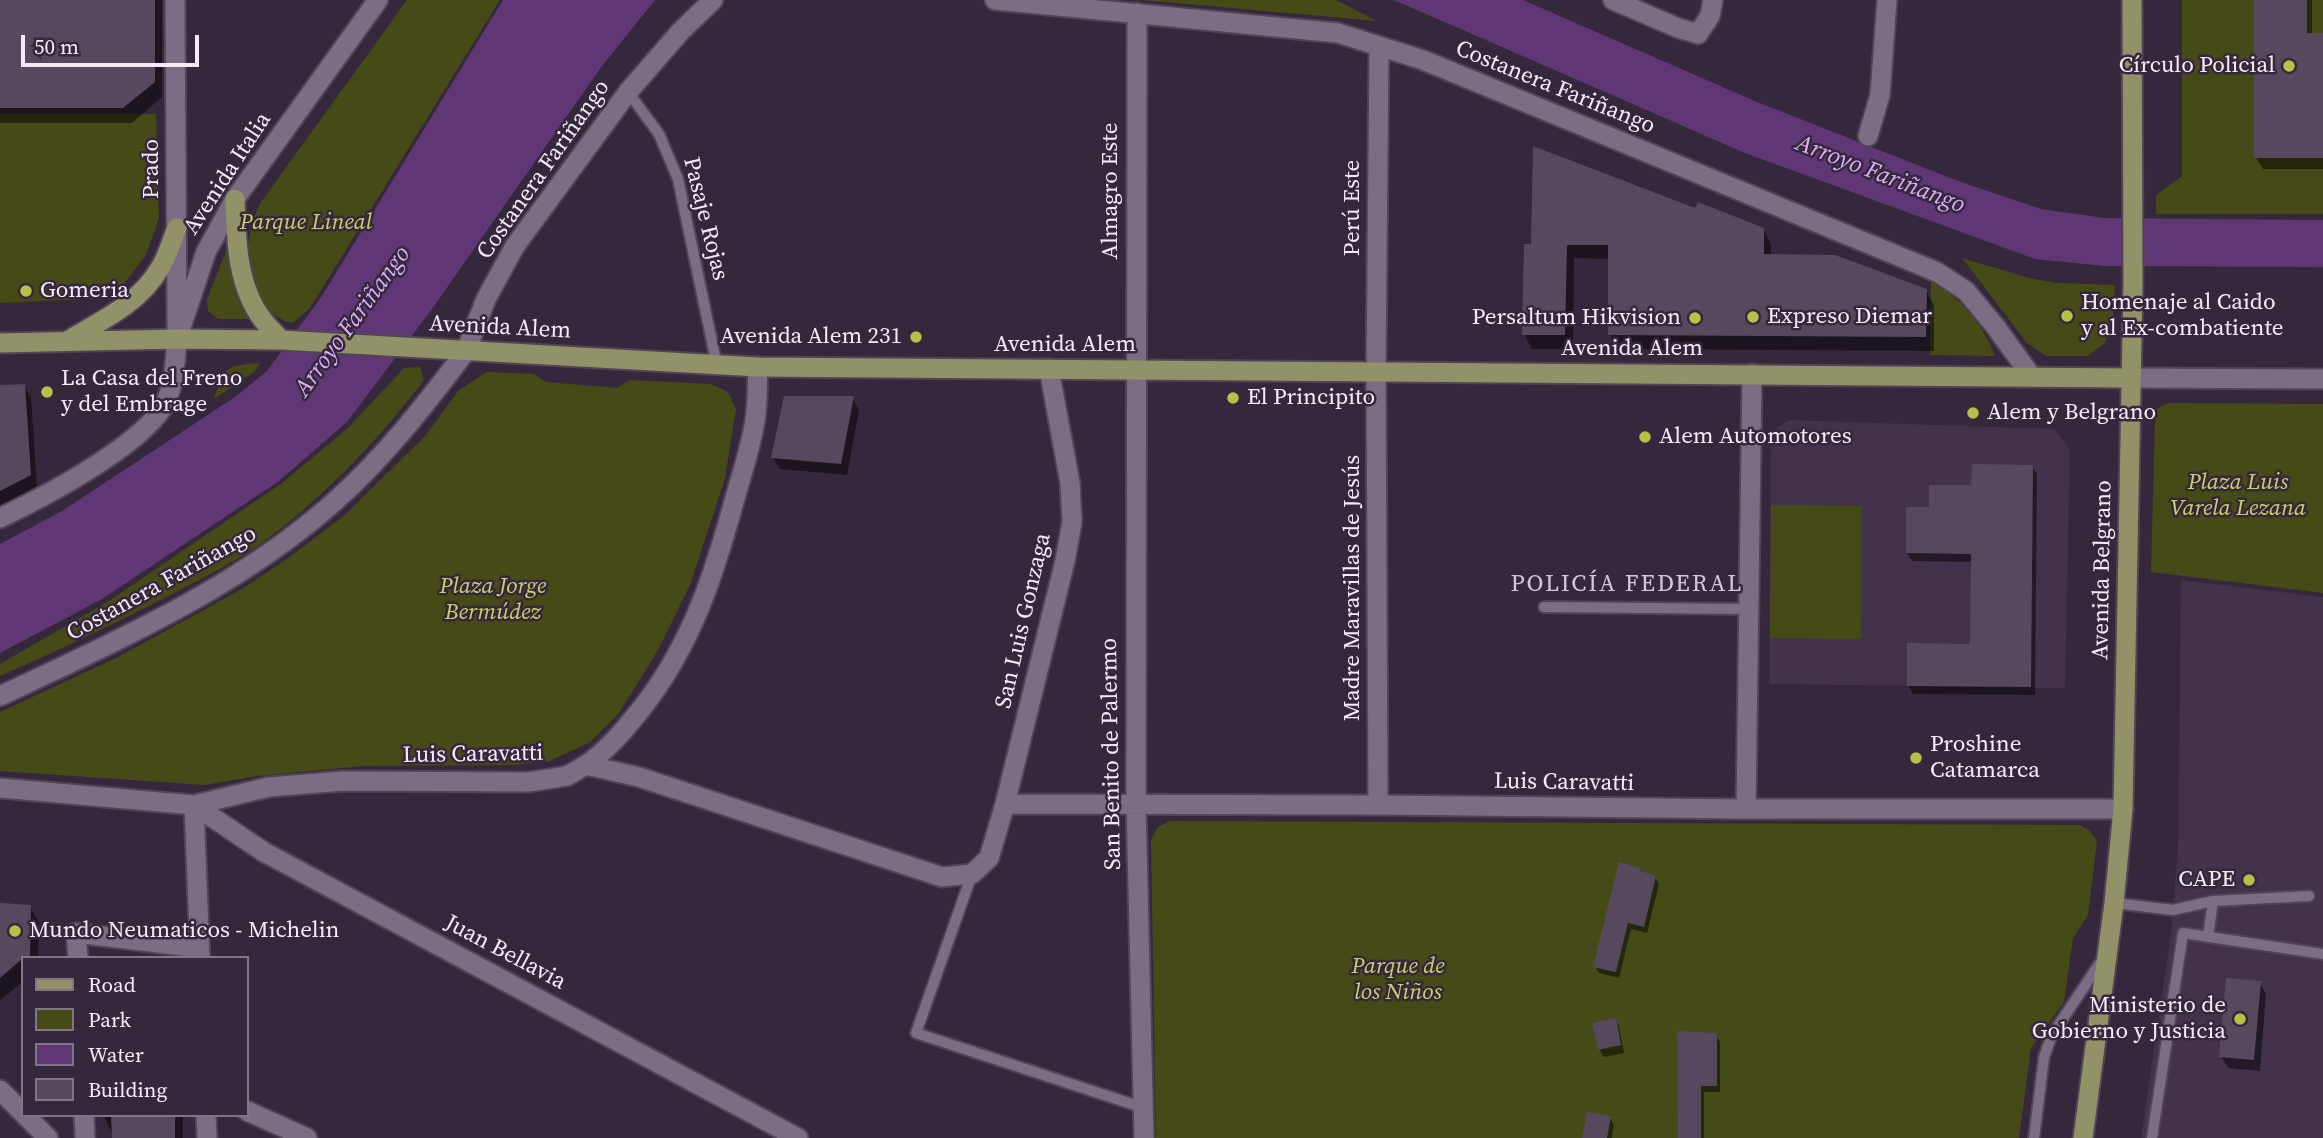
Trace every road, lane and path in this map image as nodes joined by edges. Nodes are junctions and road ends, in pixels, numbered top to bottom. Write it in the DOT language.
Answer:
graph roads {
  1 [pos="175,0"];
  2 [pos="378,0"];
  3 [pos="713,0"];
  4 [pos="995,0"];
  5 [pos="1613,0"];
  6 [pos="1713,0"];
  7 [pos="1887,0"];
  8 [pos="2132,0"];
  9 [pos="1137,13"];
  10 [pos="1378,46"];
  11 [pos="628,92"];
  12 [pos="1868,136"];
  13 [pos="235,200"];
  14 [pos="177,228"];
  15 [pos="177,339"];
  16 [pos="281,340"];
  17 [pos="67,341"];
  18 [pos="0,343"];
  19 [pos="466,351"];
  20 [pos="717,366"];
  21 [pos="758,367"];
  22 [pos="1049,369"];
  23 [pos="1135,370"];
  24 [pos="1376,371"];
  25 [pos="1752,374"];
  26 [pos="2032,377"];
  27 [pos="2131,378"];
  28 [pos="2323,379"];
  29 [pos="0,518"];
  30 [pos="1544,607"];
  31 [pos="1749,609"];
  32 [pos="0,696"];
  33 [pos="586,765"];
  34 [pos="0,788"];
  35 [pos="1005,804"];
  36 [pos="194,805"];
  37 [pos="1136,805"];
  38 [pos="1378,805"];
  39 [pos="2123,809"];
  40 [pos="1746,810"];
  41 [pos="972,874"];
  42 [pos="2309,896"];
  43 [pos="2213,901"];
  44 [pos="2114,903"];
  45 [pos="2208,937"];
  46 [pos="2108,952"];
  47 [pos="200,953"];
  48 [pos="2323,954"];
  49 [pos="78,956"];
  50 [pos="0,1090"];
  51 [pos="1144,1108"];
  52 [pos="21,1111"];
  53 [pos="248,1111"];
  54 [pos="27,1117"];
  55 [pos="84,1117"];
  56 [pos="206,1117"];
  57 [pos="48,1138"];
  58 [pos="85,1138"];
  59 [pos="207,1138"];
  60 [pos="307,1138"];
  61 [pos="797,1138"];
  62 [pos="1144,1138"];
  63 [pos="2034,1138"];
  64 [pos="2083,1138"];
  65 [pos="2152,1138"];
  1 -- 14 [label="street, Prado"];
  2 -- 13 [label="street, Avenida Italia"];
  3 -- 11 [label="street, Costanera Fariñango"];
  4 -- 9 [label="street, Costanera Fariñango"];
  5 -- 6 [label="street"];
  7 -- 12 [label="street"];
  8 -- 27 [label="main road, Avenida Belgrano"];
  9 -- 10 [label="street, Costanera Fariñango"];
  9 -- 23 [label="street, Almagro Este"];
  10 -- 24 [label="street, Perú Este"];
  10 -- 26 [label="street, Costanera Fariñango"];
  11 -- 19 [label="street, Costanera Fariñango"];
  11 -- 20 [label="lane, Pasaje Rojas"];
  13 -- 15 [label="street, Avenida Italia"];
  13 -- 16 [label="main road"];
  14 -- 15 [label="street, Prado"];
  14 -- 17 [label="main road"];
  15 -- 16 [label="main road, Avenida Alem"];
  15 -- 17 [label="main road, Avenida Alem"];
  15 -- 29 [label="street, Avenida Italia"];
  16 -- 19 [label="main road, Avenida Alem"];
  17 -- 18 [label="main road, Avenida Alem"];
  19 -- 20 [label="main road, Avenida Alem"];
  19 -- 32 [label="street, Costanera Fariñango"];
  20 -- 21 [label="main road, Avenida Alem"];
  21 -- 22 [label="main road, Avenida Alem"];
  21 -- 33 [label="street, Luis Caravatti"];
  22 -- 23 [label="main road, Avenida Alem"];
  22 -- 35 [label="street, San Luis Gonzaga"];
  23 -- 24 [label="main road, Avenida Alem"];
  23 -- 37 [label="street, San Benito de Palermo"];
  24 -- 25 [label="main road, Avenida Alem"];
  24 -- 38 [label="street, Madre Maravillas de Jesús"];
  25 -- 26 [label="main road, Avenida Alem"];
  25 -- 31 [label="street"];
  26 -- 27 [label="main road, Avenida Alem"];
  27 -- 28 [label="street"];
  27 -- 39 [label="main road, Avenida Belgrano"];
  30 -- 31 [label="lane"];
  31 -- 40 [label="street"];
  33 -- 36 [label="street, Luis Caravatti"];
  33 -- 41 [label="street"];
  34 -- 36 [label="street, Luis Caravatti"];
  35 -- 37 [label="street, Luis Caravatti"];
  35 -- 41 [label="street, San Luis Gonzaga"];
  36 -- 47 [label="street"];
  36 -- 61 [label="street, Juan Bellavia"];
  37 -- 38 [label="street, Luis Caravatti"];
  37 -- 51 [label="street, San Benito de Palermo"];
  38 -- 40 [label="street, Luis Caravatti"];
  39 -- 40 [label="street, Luis Caravatti"];
  39 -- 44 [label="main road, Avenida Belgrano"];
  41 -- 51 [label="lane"];
  42 -- 43 [label="lane"];
  43 -- 44 [label="lane"];
  43 -- 45 [label="lane"];
  44 -- 46 [label="main road, Avenida Belgrano"];
  45 -- 48 [label="lane"];
  45 -- 65 [label="lane"];
  46 -- 63 [label="lane"];
  46 -- 64 [label="main road, Avenida Belgrano"];
  47 -- 49 [label="street"];
  50 -- 52 [label="street"];
  51 -- 62 [label="street, San Benito de Palermo"];
  53 -- 60 [label="street"];
  54 -- 57 [label="street"];
  55 -- 58 [label="street"];
  56 -- 59 [label="street"];
}
